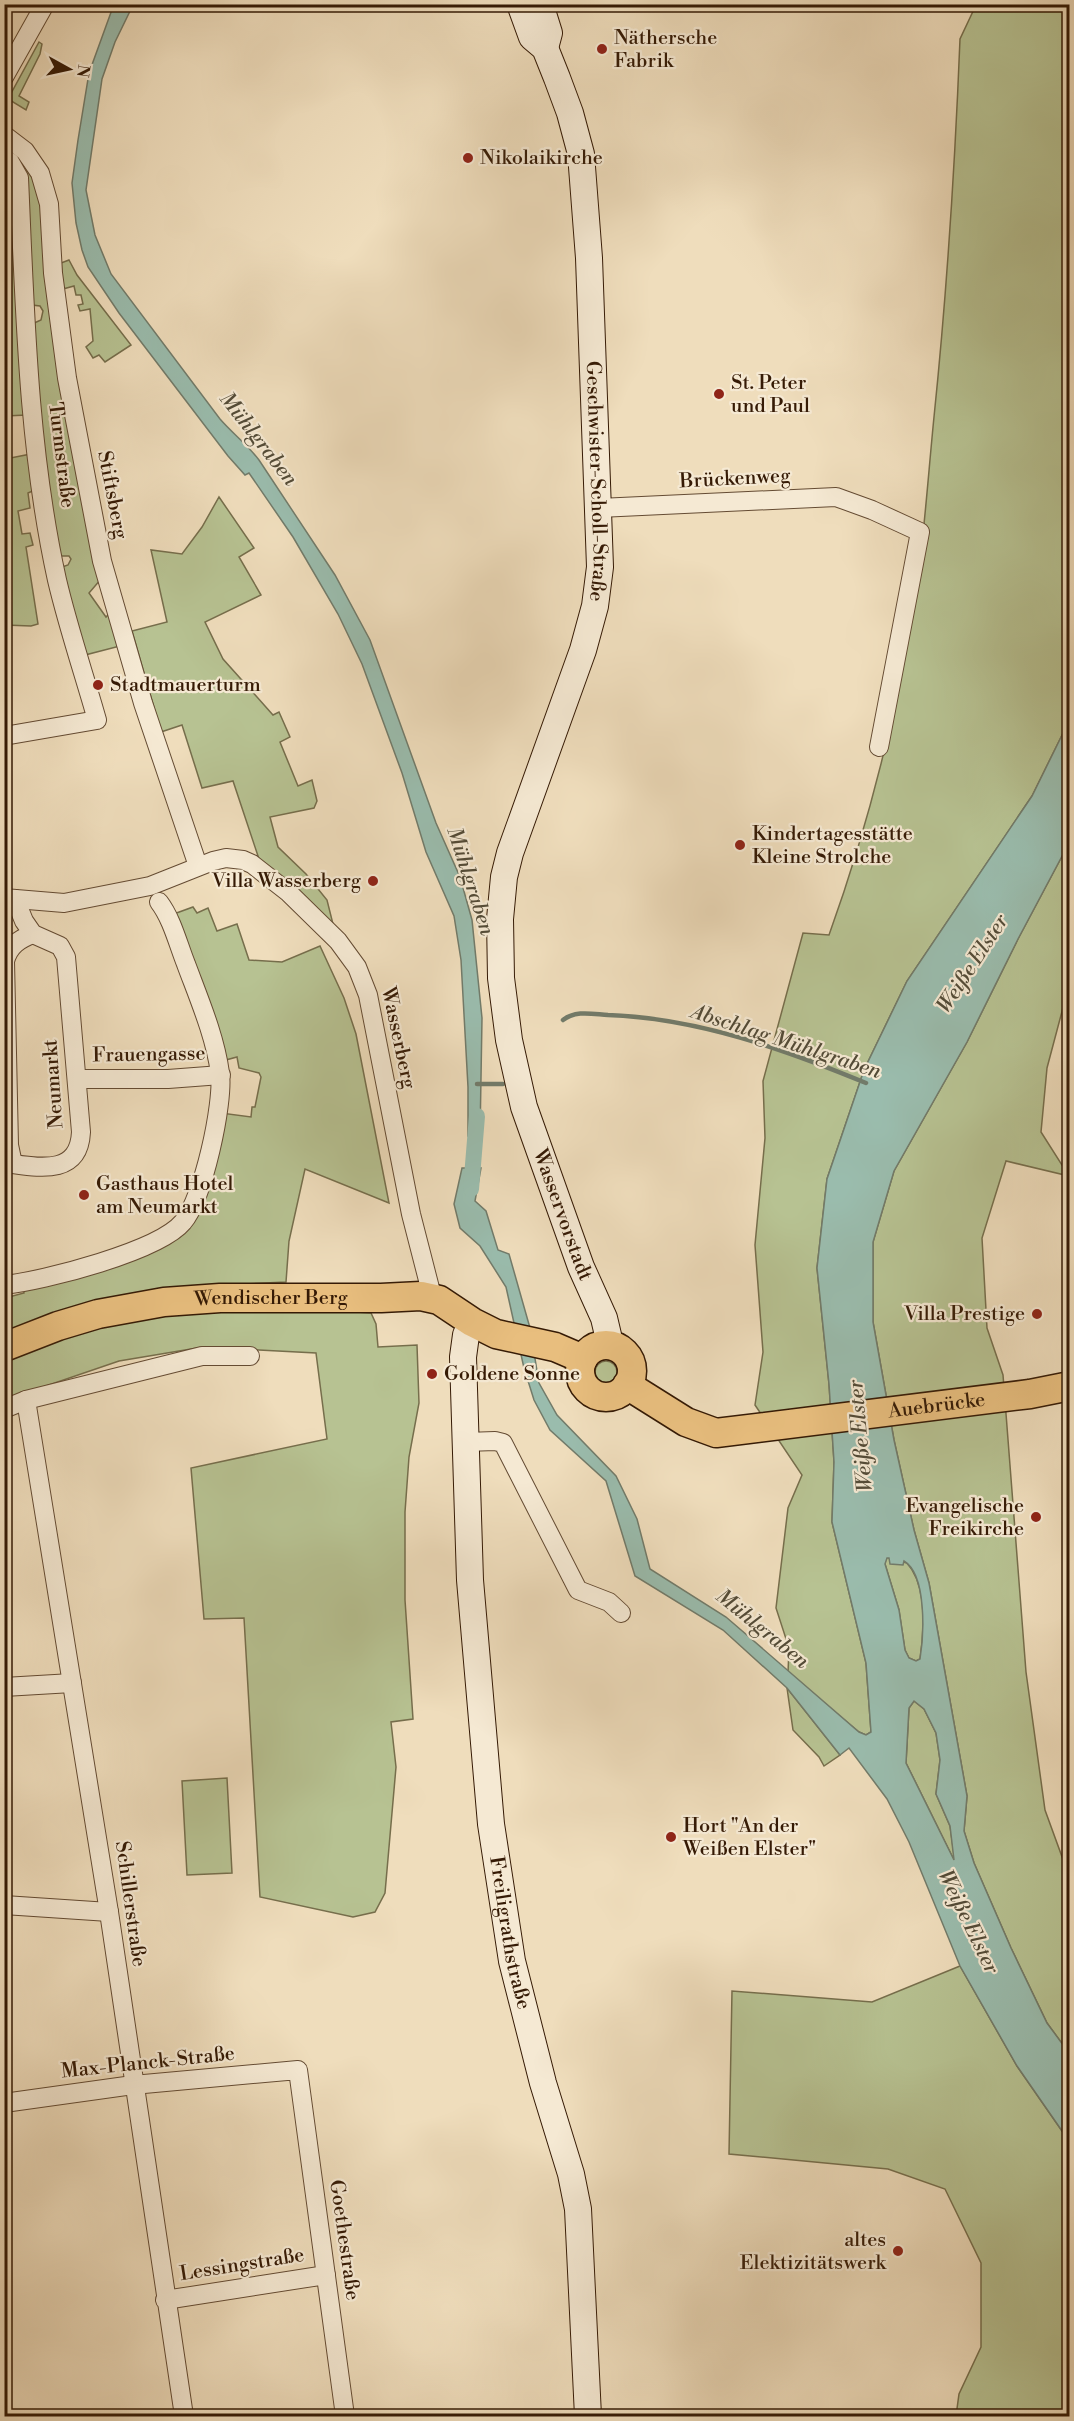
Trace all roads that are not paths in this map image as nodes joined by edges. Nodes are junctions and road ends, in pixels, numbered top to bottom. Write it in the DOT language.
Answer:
graph roads {
  1 [pos="45,4"];
  2 [pos="520,4"];
  3 [pos="540,4"];
  4 [pos="545,48"];
  5 [pos="4,76"];
  6 [pos="4,135"];
  7 [pos="4,158"];
  8 [pos="599,508"];
  9 [pos="4,736"];
  10 [pos="879,747"];
  11 [pos="198,866"];
  12 [pos="154,894"];
  13 [pos="10,898"];
  14 [pos="33,934"];
  15 [pos="6,958"];
  16 [pos="221,1075"];
  17 [pos="78,1079"];
  18 [pos="518,1083"];
  19 [pos="6,1090"];
  20 [pos="9,1168"];
  21 [pos="4,1285"];
  22 [pos="430,1298"];
  23 [pos="472,1322"];
  24 [pos="607,1345"];
  25 [pos="4,1347"];
  26 [pos="250,1356"];
  27 [pos="582,1359"];
  28 [pos="627,1385"];
  29 [pos="1070,1386"];
  30 [pos="26,1400"];
  31 [pos="4,1409"];
  32 [pos="466,1442"];
  33 [pos="621,1613"];
  34 [pos="72,1683"];
  35 [pos="4,1687"];
  36 [pos="4,1905"];
  37 [pos="108,1912"];
  38 [pos="297,2070"];
  39 [pos="133,2085"];
  40 [pos="4,2103"];
  41 [pos="326,2275"];
  42 [pos="165,2300"];
  43 [pos="184,2416"];
  44 [pos="345,2416"];
  45 [pos="588,2416"];
  1 -- 5 [label="street"];
  2 -- 4 [label="street, Geschwister-Scholl-Straße"];
  3 -- 4 [label="street, Geschwister-Scholl-Straße"];
  4 -- 8 [label="street, Geschwister-Scholl-Straße"];
  6 -- 11 [label="street, Stiftsberg"];
  7 -- 9 [label="street, Turmstraße"];
  8 -- 10 [label="street, Brückenweg"];
  8 -- 18 [label="street, Geschwister-Scholl-Straße"];
  11 -- 12 [label="street, Wasserberg"];
  11 -- 22 [label="street, Wasserberg"];
  12 -- 13 [label="street"];
  12 -- 16 [label="street"];
  13 -- 14 [label="street"];
  14 -- 15 [label="street, Neumarkt"];
  14 -- 17 [label="street, Neumarkt"];
  15 -- 19 [label="street, Neumarkt"];
  16 -- 17 [label="street, Frauengasse"];
  16 -- 21 [label="street"];
  17 -- 20 [label="street, Neumarkt"];
  18 -- 24 [label="street, Wasservorstadt"];
  19 -- 20 [label="street, Neumarkt"];
  22 -- 23 [label="main road, Wendischer Berg"];
  22 -- 25 [label="main road, Wendischer Berg"];
  23 -- 27 [label="main road, Wendischer Berg"];
  23 -- 32 [label="street, Freiligrathstraße"];
  24 -- 27 [label="main road"];
  24 -- 28 [label="main road"];
  26 -- 30 [label="street"];
  27 -- 28 [label="main road"];
  28 -- 29 [label="main road, Auebrücke"];
  30 -- 31 [label="street"];
  30 -- 34 [label="street, Schillerstraße"];
  32 -- 33 [label="street"];
  32 -- 45 [label="street, Freiligrathstraße"];
  34 -- 35 [label="street"];
  34 -- 37 [label="street, Schillerstraße"];
  36 -- 37 [label="street"];
  37 -- 39 [label="street, Schillerstraße"];
  38 -- 39 [label="street, Max-Planck-Straße"];
  38 -- 41 [label="street, Goethestraße"];
  39 -- 40 [label="street, Max-Planck-Straße"];
  39 -- 42 [label="street, Schillerstraße"];
  41 -- 42 [label="street, Lessingstraße"];
  41 -- 44 [label="street, Goethestraße"];
  42 -- 43 [label="street, Schillerstraße"];
}
